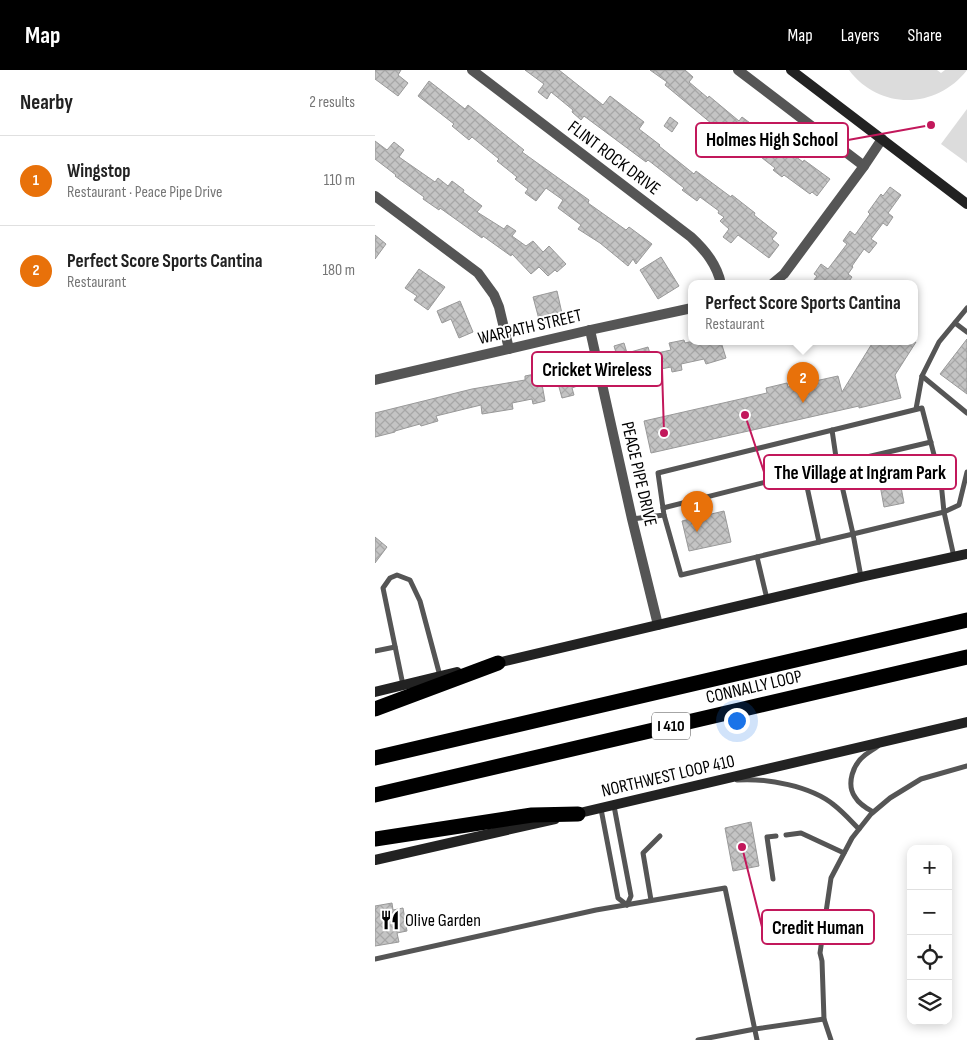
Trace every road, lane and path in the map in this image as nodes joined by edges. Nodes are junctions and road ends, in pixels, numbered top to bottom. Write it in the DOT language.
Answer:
graph roads {
  1 [pos="472,70"];
  2 [pos="738,70"];
  3 [pos="791,70"];
  4 [pos="882,139"];
  5 [pos="864,166"];
  6 [pos="375,196"];
  7 [pos="967,204"];
  8 [pos="719,280"];
  9 [pos="777,280"];
  10 [pos="967,308"];
  11 [pos="688,309"];
  12 [pos="955,323"];
  13 [pos="590,330"];
  14 [pos="967,332"];
  15 [pos="509,349"];
  16 [pos="922,376"];
  17 [pos="375,380"];
  18 [pos="916,409"];
  19 [pos="967,413"];
  20 [pos="832,430"];
  21 [pos="931,442"];
  22 [pos="837,464"];
  23 [pos="967,472"];
  24 [pos="804,473"];
  25 [pos="663,508"];
  26 [pos="945,512"];
  27 [pos="664,515"];
  28 [pos="632,519"];
  29 [pos="853,534"];
  30 [pos="819,542"];
  31 [pos="967,554"];
  32 [pos="757,557"];
  33 [pos="954,557"];
  34 [pos="861,577"];
  35 [pos="767,600"];
  36 [pos="967,620"];
  37 [pos="658,625"];
  38 [pos="395,647"];
  39 [pos="375,651"];
  40 [pos="967,657"];
  41 [pos="498,663"];
  42 [pos="440,676"];
  43 [pos="403,685"];
  44 [pos="375,692"];
  45 [pos="375,709"];
  46 [pos="967,722"];
  47 [pos="887,741"];
  48 [pos="375,758"];
  49 [pos="967,766"];
  50 [pos="719,781"];
  51 [pos="375,795"];
  52 [pos="614,806"];
  53 [pos="601,809"];
  54 [pos="873,812"];
  55 [pos="578,814"];
  56 [pos="859,829"];
  57 [pos="786,835"];
  58 [pos="660,836"];
  59 [pos="775,836"];
  60 [pos="375,838"];
  61 [pos="844,853"];
  62 [pos="375,860"];
  63 [pos="773,879"];
  64 [pos="651,900"];
  65 [pos="627,905"];
  66 [pos="375,959"];
  67 [pos="824,1019"];
  68 [pos="755,1029"];
  69 [pos="698,1040"];
  70 [pos="757,1040"];
  71 [pos="831,1040"];
  1 -- 8 [label="street, FLINT ROCK DRIVE"];
  2 -- 5 [label="street"];
  3 -- 4 [label="main road"];
  4 -- 5 [label="street"];
  4 -- 7 [label="main road"];
  5 -- 9 [label="street"];
  6 -- 15 [label="street"];
  10 -- 12 [label="lane"];
  11 -- 13 [label="street, WARPATH STREET"];
  12 -- 14 [label="lane"];
  12 -- 16 [label="lane"];
  13 -- 15 [label="street, WARPATH STREET"];
  13 -- 28 [label="street, PEACE PIPE DRIVE"];
  15 -- 17 [label="street, WARPATH STREET"];
  16 -- 18 [label="lane"];
  16 -- 19 [label="lane"];
  18 -- 20 [label="lane"];
  18 -- 21 [label="lane"];
  20 -- 22 [label="lane"];
  20 -- 25 [label="lane"];
  21 -- 22 [label="lane"];
  21 -- 26 [label="lane"];
  22 -- 24 [label="lane"];
  22 -- 29 [label="lane"];
  23 -- 26 [label="lane"];
  24 -- 25 [label="lane"];
  24 -- 30 [label="lane"];
  25 -- 27 [label="lane"];
  26 -- 29 [label="lane"];
  26 -- 33 [label="lane"];
  27 -- 28 [label="lane"];
  27 -- 32 [label="lane"];
  28 -- 37 [label="street, PEACE PIPE DRIVE"];
  29 -- 30 [label="lane"];
  29 -- 34 [label="lane"];
  30 -- 32 [label="lane"];
  31 -- 33 [label="main road"];
  32 -- 35 [label="lane"];
  33 -- 34 [label="main road"];
  34 -- 35 [label="main road"];
  35 -- 37 [label="main road"];
  36 -- 48 [label="highway, CONNALLY LOOP / I 410"];
  37 -- 41 [label="main road"];
  38 -- 39 [label="lane"];
  38 -- 42 [label="lane"];
  38 -- 43 [label="lane"];
  40 -- 51 [label="highway, CONNALLY LOOP / I 410"];
  41 -- 42 [label="main road"];
  41 -- 45 [label="highway"];
  42 -- 43 [label="main road"];
  43 -- 44 [label="main road"];
  46 -- 47 [label="main road, NORTHWEST LOOP 410"];
  47 -- 50 [label="main road, NORTHWEST LOOP 410"];
  47 -- 54 [label="lane"];
  49 -- 54 [label="lane"];
  50 -- 52 [label="main road, NORTHWEST LOOP 410"];
  50 -- 56 [label="lane"];
  52 -- 53 [label="main road, NORTHWEST LOOP 410"];
  52 -- 65 [label="lane"];
  53 -- 55 [label="main road, NORTHWEST LOOP 410"];
  53 -- 65 [label="lane"];
  54 -- 56 [label="lane"];
  55 -- 60 [label="highway"];
  55 -- 62 [label="main road, NORTHWEST LOOP 410"];
  56 -- 61 [label="lane"];
  57 -- 61 [label="lane"];
  58 -- 64 [label="lane"];
  59 -- 63 [label="lane"];
  61 -- 67 [label="lane"];
  64 -- 65 [label="lane"];
  64 -- 68 [label="lane"];
  65 -- 66 [label="lane"];
  67 -- 68 [label="lane"];
  67 -- 71 [label="lane"];
  68 -- 69 [label="lane"];
  68 -- 70 [label="lane"];
}
